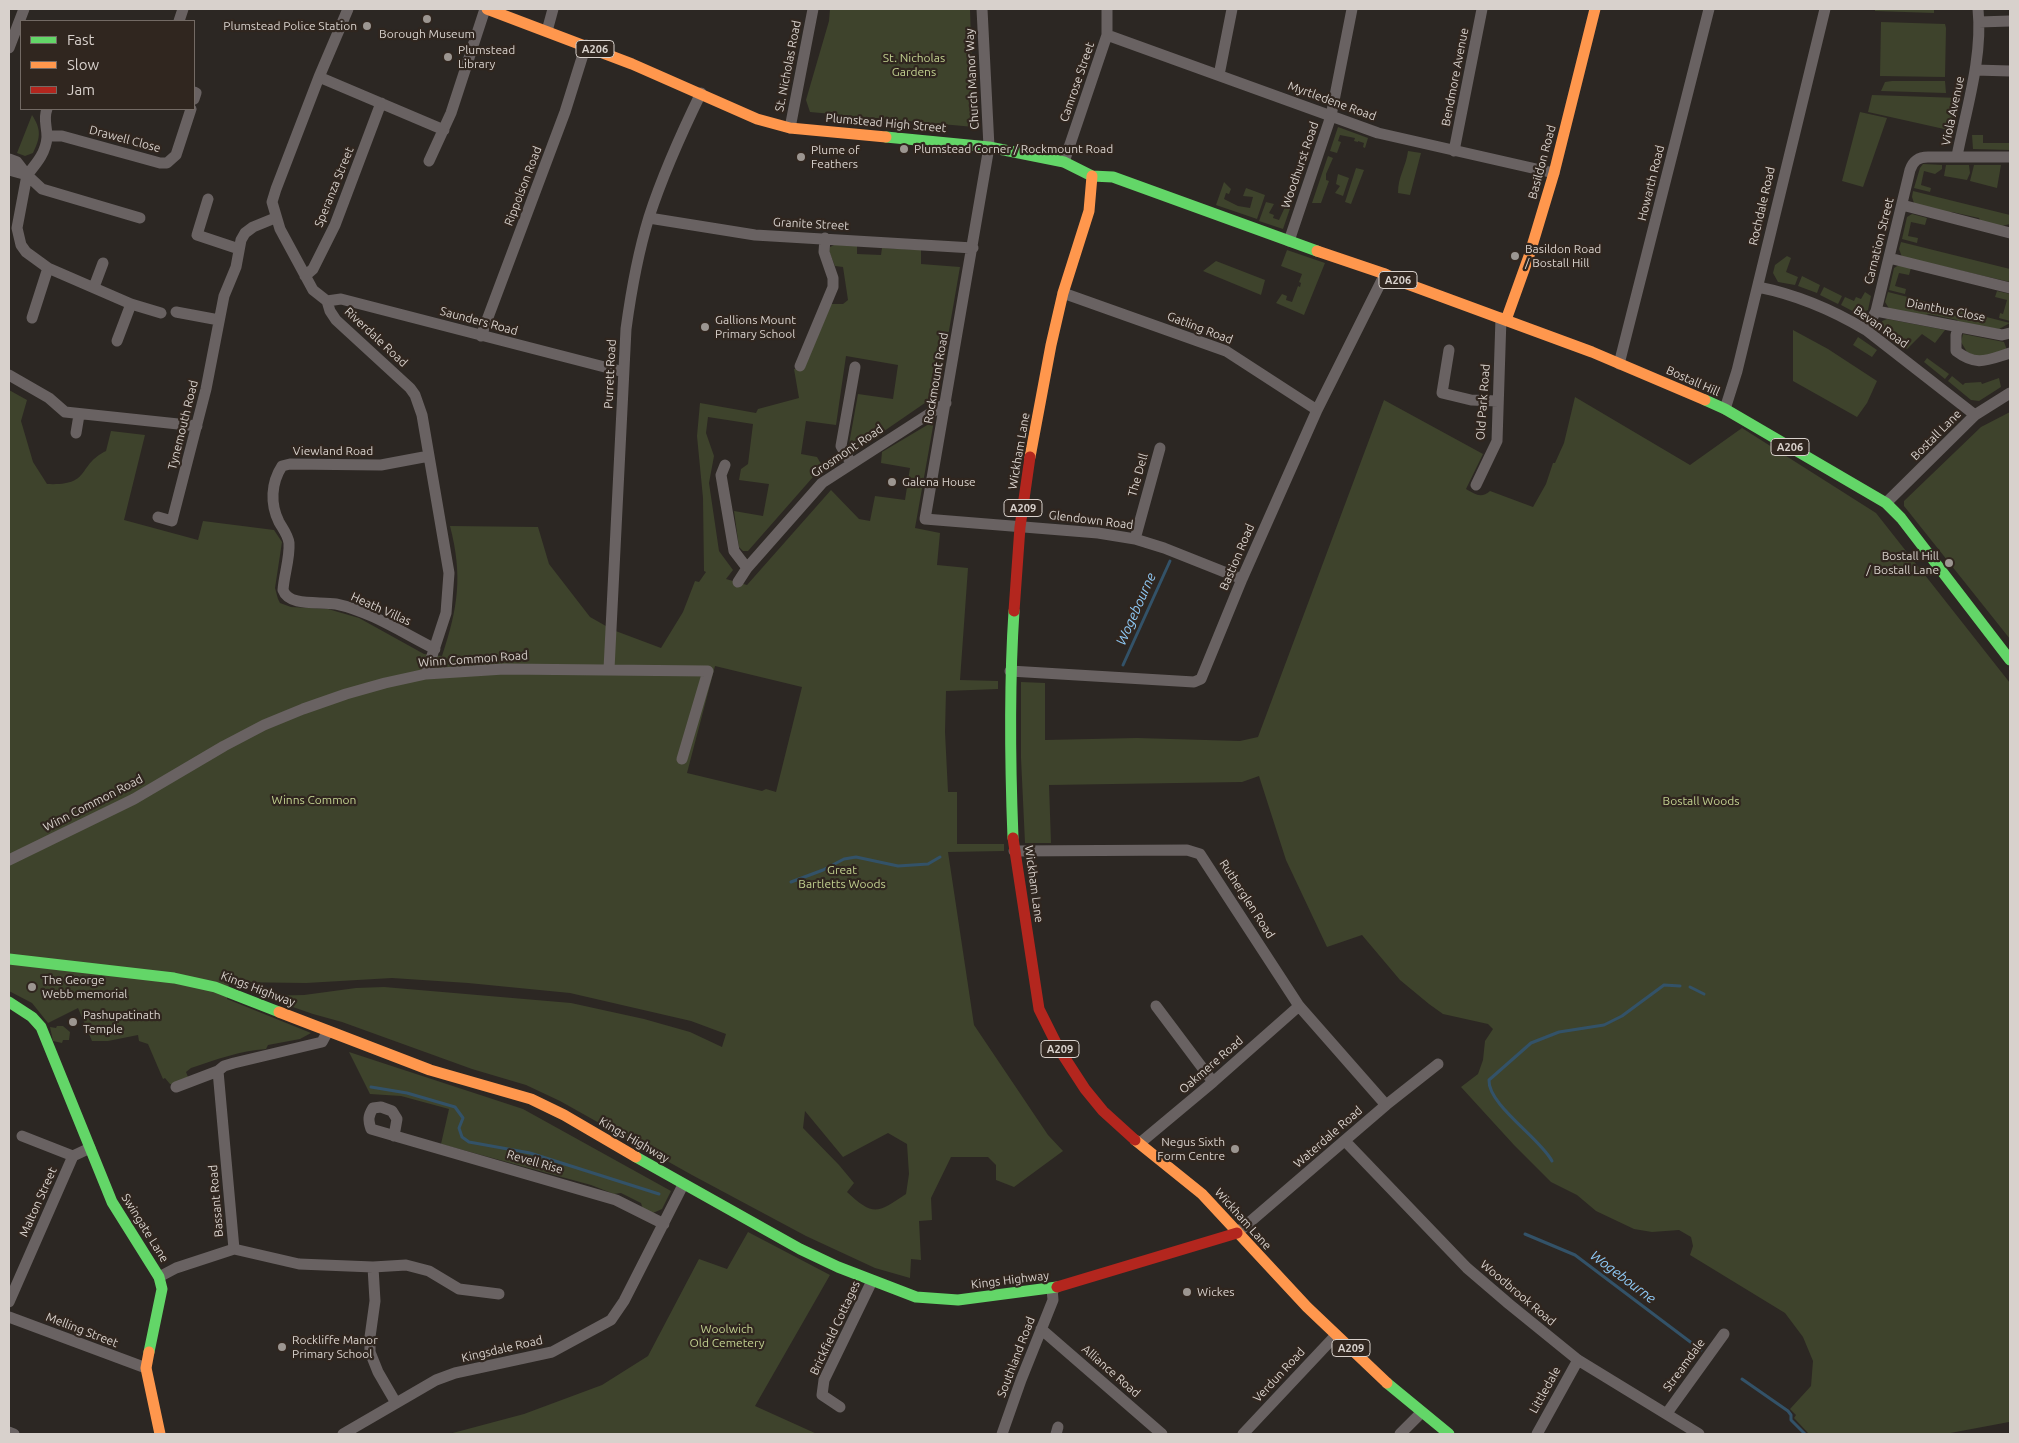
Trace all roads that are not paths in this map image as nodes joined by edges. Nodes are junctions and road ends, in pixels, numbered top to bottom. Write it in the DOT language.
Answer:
graph roads {
  1 [pos="24,9"];
  2 [pos="348,9"];
  3 [pos="486,9"];
  4 [pos="553,9"];
  5 [pos="813,9"];
  6 [pos="982,9"];
  7 [pos="1107,9"];
  8 [pos="1232,9"];
  9 [pos="1352,9"];
  10 [pos="1482,9"];
  11 [pos="1595,9"];
  12 [pos="1709,9"];
  13 [pos="1825,9"];
  14 [pos="1978,9"];
  15 [pos="2010,21"];
  16 [pos="1979,22"];
  17 [pos="547,31"];
  18 [pos="1107,35"];
  19 [pos="586,45"];
  20 [pos="9,48"];
  21 [pos="1975,70"];
  22 [pos="2010,71"];
  23 [pos="1220,75"];
  24 [pos="319,77"];
  25 [pos="700,93"];
  26 [pos="381,103"];
  27 [pos="47,110"];
  28 [pos="191,110"];
  29 [pos="1331,116"];
  30 [pos="790,128"];
  31 [pos="444,130"];
  32 [pos="47,136"];
  33 [pos="990,148"];
  34 [pos="1454,151"];
  35 [pos="1957,156"];
  36 [pos="2010,157"];
  37 [pos="9,159"];
  38 [pos="429,161"];
  39 [pos="1064,162"];
  40 [pos="9,170"];
  41 [pos="1554,173"];
  42 [pos="26,176"];
  43 [pos="1092,176"];
  44 [pos="208,200"];
  45 [pos="1902,206"];
  46 [pos="140,218"];
  47 [pos="275,218"];
  48 [pos="649,218"];
  49 [pos="2010,233"];
  50 [pos="825,238"];
  51 [pos="1289,241"];
  52 [pos="974,248"];
  53 [pos="239,249"];
  54 [pos="1889,258"];
  55 [pos="103,263"];
  56 [pos="48,268"];
  57 [pos="1385,274"];
  58 [pos="305,276"];
  59 [pos="1758,287"];
  60 [pos="94,288"];
  61 [pos="2010,288"];
  62 [pos="1064,293"];
  63 [pos="327,301"];
  64 [pos="131,304"];
  65 [pos="1876,311"];
  66 [pos="176,312"];
  67 [pos="161,314"];
  68 [pos="32,318"];
  69 [pos="1503,319"];
  70 [pos="219,320"];
  71 [pos="1958,327"];
  72 [pos="1866,330"];
  73 [pos="2010,333"];
  74 [pos="481,336"];
  75 [pos="117,341"];
  76 [pos="1449,350"];
  77 [pos="2010,353"];
  78 [pos="1619,364"];
  79 [pos="800,366"];
  80 [pos="855,367"];
  81 [pos="624,372"];
  82 [pos="9,375"];
  83 [pos="2010,393"];
  84 [pos="1498,401"];
  85 [pos="946,403"];
  86 [pos="1725,409"];
  87 [pos="1317,410"];
  88 [pos="79,415"];
  89 [pos="1975,415"];
  90 [pos="197,426"];
  91 [pos="76,433"];
  92 [pos="1160,448"];
  93 [pos="429,456"];
  94 [pos="851,463"];
  95 [pos="726,465"];
  96 [pos="1476,485"];
  97 [pos="1886,503"];
  98 [pos="158,517"];
  99 [pos="1020,527"];
  100 [pos="1134,539"];
  101 [pos="747,568"];
  102 [pos="1242,579"];
  103 [pos="738,582"];
  104 [pos="285,596"];
  105 [pos="435,649"];
  106 [pos="2010,660"];
  107 [pos="608,669"];
  108 [pos="1010,671"];
  109 [pos="426,674"];
  110 [pos="682,759"];
  111 [pos="1014,851"];
  112 [pos="9,860"];
  113 [pos="9,959"];
  114 [pos="9,1002"];
  115 [pos="1156,1006"];
  116 [pos="1299,1006"];
  117 [pos="328,1031"];
  118 [pos="1438,1064"];
  119 [pos="218,1071"];
  120 [pos="1214,1082"];
  121 [pos="176,1087"];
  122 [pos="1386,1105"];
  123 [pos="22,1136"];
  124 [pos="394,1136"];
  125 [pos="1345,1141"];
  126 [pos="1140,1143"];
  127 [pos="90,1148"];
  128 [pos="73,1156"];
  129 [pos="683,1185"];
  130 [pos="664,1224"];
  131 [pos="1237,1233"];
  132 [pos="234,1249"];
  133 [pos="373,1267"];
  134 [pos="159,1277"];
  135 [pos="872,1281"];
  136 [pos="1052,1288"];
  137 [pos="500,1294"];
  138 [pos="9,1302"];
  139 [pos="9,1316"];
  140 [pos="1041,1329"];
  141 [pos="1336,1334"];
  142 [pos="1724,1334"];
  143 [pos="1578,1360"];
  144 [pos="146,1368"];
  145 [pos="396,1403"];
  146 [pos="840,1408"];
  147 [pos="1421,1413"];
  148 [pos="1667,1413"];
  149 [pos="9,1432"];
  150 [pos="14,1434"];
  151 [pos="160,1434"];
  152 [pos="343,1434"];
  153 [pos="1002,1434"];
  154 [pos="1162,1434"];
  155 [pos="1243,1434"];
  156 [pos="1400,1434"];
  157 [pos="1449,1434"];
  158 [pos="1537,1434"];
  159 [pos="1699,1434"];
  1 -- 20 [label="street"];
  2 -- 24 [label="street, Riverdale Road"];
  3 -- 17 [label="main road, Plumstead High Street / A206"];
  3 -- 31 [label="street"];
  4 -- 17 [label="street"];
  5 -- 30 [label="street, St. Nicholas Road"];
  6 -- 33 [label="street, Church Manor Way"];
  7 -- 18 [label="street, Camrose Street"];
  8 -- 23 [label="street"];
  9 -- 29 [label="street, Woodhurst Road"];
  10 -- 34 [label="street, Bendmore Avenue"];
  11 -- 41 [label="main road, Basildon Road"];
  12 -- 78 [label="street, Howarth Road"];
  13 -- 59 [label="street, Rochdale Road"];
  14 -- 16 [label="street, Viola Avenue"];
  15 -- 16 [label="street"];
  16 -- 21 [label="street, Viola Avenue"];
  17 -- 19 [label="main road, Plumstead High Street / A206"];
  18 -- 23 [label="street, Myrtledene Road"];
  18 -- 39 [label="street, Camrose Street"];
  19 -- 25 [label="main road, Plumstead High Street / A206"];
  19 -- 74 [label="street, Rippolson Road"];
  21 -- 22 [label="street, Viola Avenue"];
  21 -- 35 [label="street, Viola Avenue"];
  23 -- 29 [label="street, Myrtledene Road"];
  24 -- 26 [label="street"];
  24 -- 47 [label="street, Riverdale Road"];
  25 -- 30 [label="main road, Plumstead High Street / A206"];
  25 -- 48 [label="street, Purrett Road"];
  26 -- 31 [label="street"];
  26 -- 58 [label="street, Speranza Street"];
  27 -- 32 [label="street"];
  28 -- 32 [label="street, Drawell Close"];
  29 -- 34 [label="street, Myrtledene Road"];
  29 -- 51 [label="street, Woodhurst Road"];
  30 -- 33 [label="main road, Plumstead High Street / A206"];
  31 -- 38 [label="street"];
  32 -- 42 [label="street"];
  33 -- 39 [label="main road, Plumstead High Street / A206"];
  33 -- 52 [label="street, Rockmount Road"];
  34 -- 41 [label="street, Myrtledene Road"];
  35 -- 36 [label="street"];
  35 -- 45 [label="street, Carnation Street"];
  37 -- 42 [label="street"];
  39 -- 43 [label="main road, Plumstead High Street / A206"];
  40 -- 42 [label="street"];
  41 -- 69 [label="main road, Basildon Road"];
  42 -- 46 [label="street"];
  42 -- 56 [label="street"];
  43 -- 51 [label="main road, Plumstead High Street / A206"];
  43 -- 62 [label="main road, Wickham Lane / A209"];
  44 -- 53 [label="street"];
  45 -- 49 [label="street"];
  45 -- 54 [label="street, Carnation Street"];
  47 -- 53 [label="street, Tynemouth Road"];
  47 -- 58 [label="street, Riverdale Road"];
  48 -- 50 [label="street, Granite Street"];
  48 -- 81 [label="street, Purrett Road"];
  50 -- 52 [label="street, Granite Street"];
  50 -- 79 [label="street"];
  51 -- 57 [label="main road, Bostall Hill / A206"];
  52 -- 85 [label="street, Rockmount Road"];
  53 -- 70 [label="street, Tynemouth Road"];
  54 -- 61 [label="street"];
  54 -- 65 [label="street, Carnation Street"];
  55 -- 60 [label="street"];
  56 -- 60 [label="street"];
  56 -- 68 [label="street"];
  57 -- 69 [label="main road, Bostall Hill / A206"];
  57 -- 87 [label="street, Bastion Road"];
  58 -- 63 [label="street, Riverdale Road"];
  59 -- 72 [label="street, Bevan Road"];
  59 -- 86 [label="street, Rochdale Road"];
  60 -- 64 [label="street"];
  62 -- 87 [label="street, Gatling Road"];
  62 -- 99 [label="main road, Wickham Lane / A209"];
  63 -- 74 [label="street, Saunders Road"];
  63 -- 93 [label="street, Riverdale Road"];
  64 -- 67 [label="street"];
  64 -- 75 [label="street"];
  65 -- 71 [label="street, Dianthus Close"];
  65 -- 72 [label="street, Carnation Street"];
  66 -- 70 [label="street"];
  69 -- 78 [label="main road, Bostall Hill / A206"];
  69 -- 84 [label="street, Old Park Road"];
  70 -- 90 [label="street, Tynemouth Road"];
  71 -- 73 [label="street, Dianthus Close"];
  71 -- 77 [label="street"];
  72 -- 89 [label="street, Bevan Road"];
  74 -- 81 [label="street, Saunders Road"];
  76 -- 84 [label="street"];
  78 -- 86 [label="main road, Bostall Hill / A206"];
  80 -- 94 [label="street"];
  81 -- 107 [label="street, Purrett Road"];
  82 -- 88 [label="street"];
  83 -- 89 [label="street, Bostall Lane"];
  84 -- 96 [label="street, Old Park Road"];
  85 -- 94 [label="street, Grosmont Road"];
  85 -- 99 [label="street, Rockmount Road"];
  86 -- 97 [label="main road, Bostall Hill / A206"];
  87 -- 102 [label="street, Bastion Road"];
  88 -- 90 [label="street"];
  88 -- 91 [label="street"];
  89 -- 97 [label="street, Bostall Lane"];
  90 -- 98 [label="street, Tynemouth Road"];
  92 -- 100 [label="street, The Dell"];
  93 -- 104 [label="street, Viewland Road"];
  93 -- 105 [label="street, Riverdale Road"];
  94 -- 101 [label="street, Grosmont Road"];
  95 -- 101 [label="street"];
  97 -- 106 [label="main road, Bostall Hill / A206"];
  99 -- 100 [label="street, Glendown Road"];
  99 -- 108 [label="main road, Wickham Lane / A209"];
  100 -- 102 [label="street, Glendown Road"];
  101 -- 103 [label="street, Grosmont Road"];
  102 -- 108 [label="street, Bastion Road"];
  104 -- 105 [label="street, Heath Villas"];
  105 -- 109 [label="street, Riverdale Road"];
  107 -- 109 [label="street, Winn Common Road"];
  107 -- 110 [label="street, Winn Common Road"];
  108 -- 111 [label="main road, Wickham Lane / A209"];
  109 -- 112 [label="street, Winn Common Road"];
  111 -- 116 [label="street, Rutherglen Road"];
  111 -- 126 [label="main road, Wickham Lane / A209"];
  113 -- 117 [label="main road, Kings Highway"];
  114 -- 127 [label="main road, Swingate Lane"];
  115 -- 120 [label="street"];
  116 -- 120 [label="street, Oakmere Road"];
  116 -- 122 [label="street, Rutherglen Road"];
  117 -- 119 [label="street"];
  117 -- 129 [label="main road, Kings Highway"];
  118 -- 122 [label="street, Waterdale Road"];
  119 -- 121 [label="street"];
  119 -- 132 [label="street, Bassant Road"];
  120 -- 126 [label="street, Oakmere Road"];
  122 -- 125 [label="street, Waterdale Road"];
  123 -- 128 [label="street"];
  124 -- 130 [label="street, Revell Rise"];
  125 -- 131 [label="street, Waterdale Road"];
  125 -- 143 [label="street, Woodbrook Road"];
  126 -- 131 [label="main road, Wickham Lane / A209"];
  127 -- 128 [label="street"];
  127 -- 134 [label="main road, Swingate Lane"];
  128 -- 138 [label="street, Malton Street"];
  129 -- 130 [label="street, Kingsdale Road"];
  129 -- 135 [label="main road, Kings Highway"];
  130 -- 145 [label="street, Kingsdale Road"];
  131 -- 136 [label="main road, Kings Highway"];
  131 -- 141 [label="main road, Wickham Lane / A209"];
  132 -- 133 [label="street"];
  132 -- 134 [label="street, Bassant Road"];
  133 -- 137 [label="street"];
  133 -- 145 [label="street"];
  134 -- 144 [label="main road, Swingate Lane"];
  135 -- 136 [label="main road, Kings Highway"];
  135 -- 146 [label="street, Brickfield Cottages"];
  136 -- 140 [label="street, Southland Road"];
  139 -- 144 [label="street, Melling Street"];
  140 -- 153 [label="street, Southland Road"];
  140 -- 154 [label="street, Alliance Road"];
  141 -- 147 [label="main road, Wickham Lane / A209"];
  141 -- 155 [label="street, Verdun Road"];
  142 -- 148 [label="street, Streamdale"];
  143 -- 148 [label="street, Woodbrook Road"];
  143 -- 158 [label="street, Littledale"];
  144 -- 151 [label="main road, Swingate Lane"];
  145 -- 152 [label="street, Kingsdale Road"];
  147 -- 156 [label="street"];
  147 -- 157 [label="main road, Wickham Lane / A209"];
  148 -- 159 [label="street, Woodbrook Road"];
  149 -- 150 [label="street"];
}
